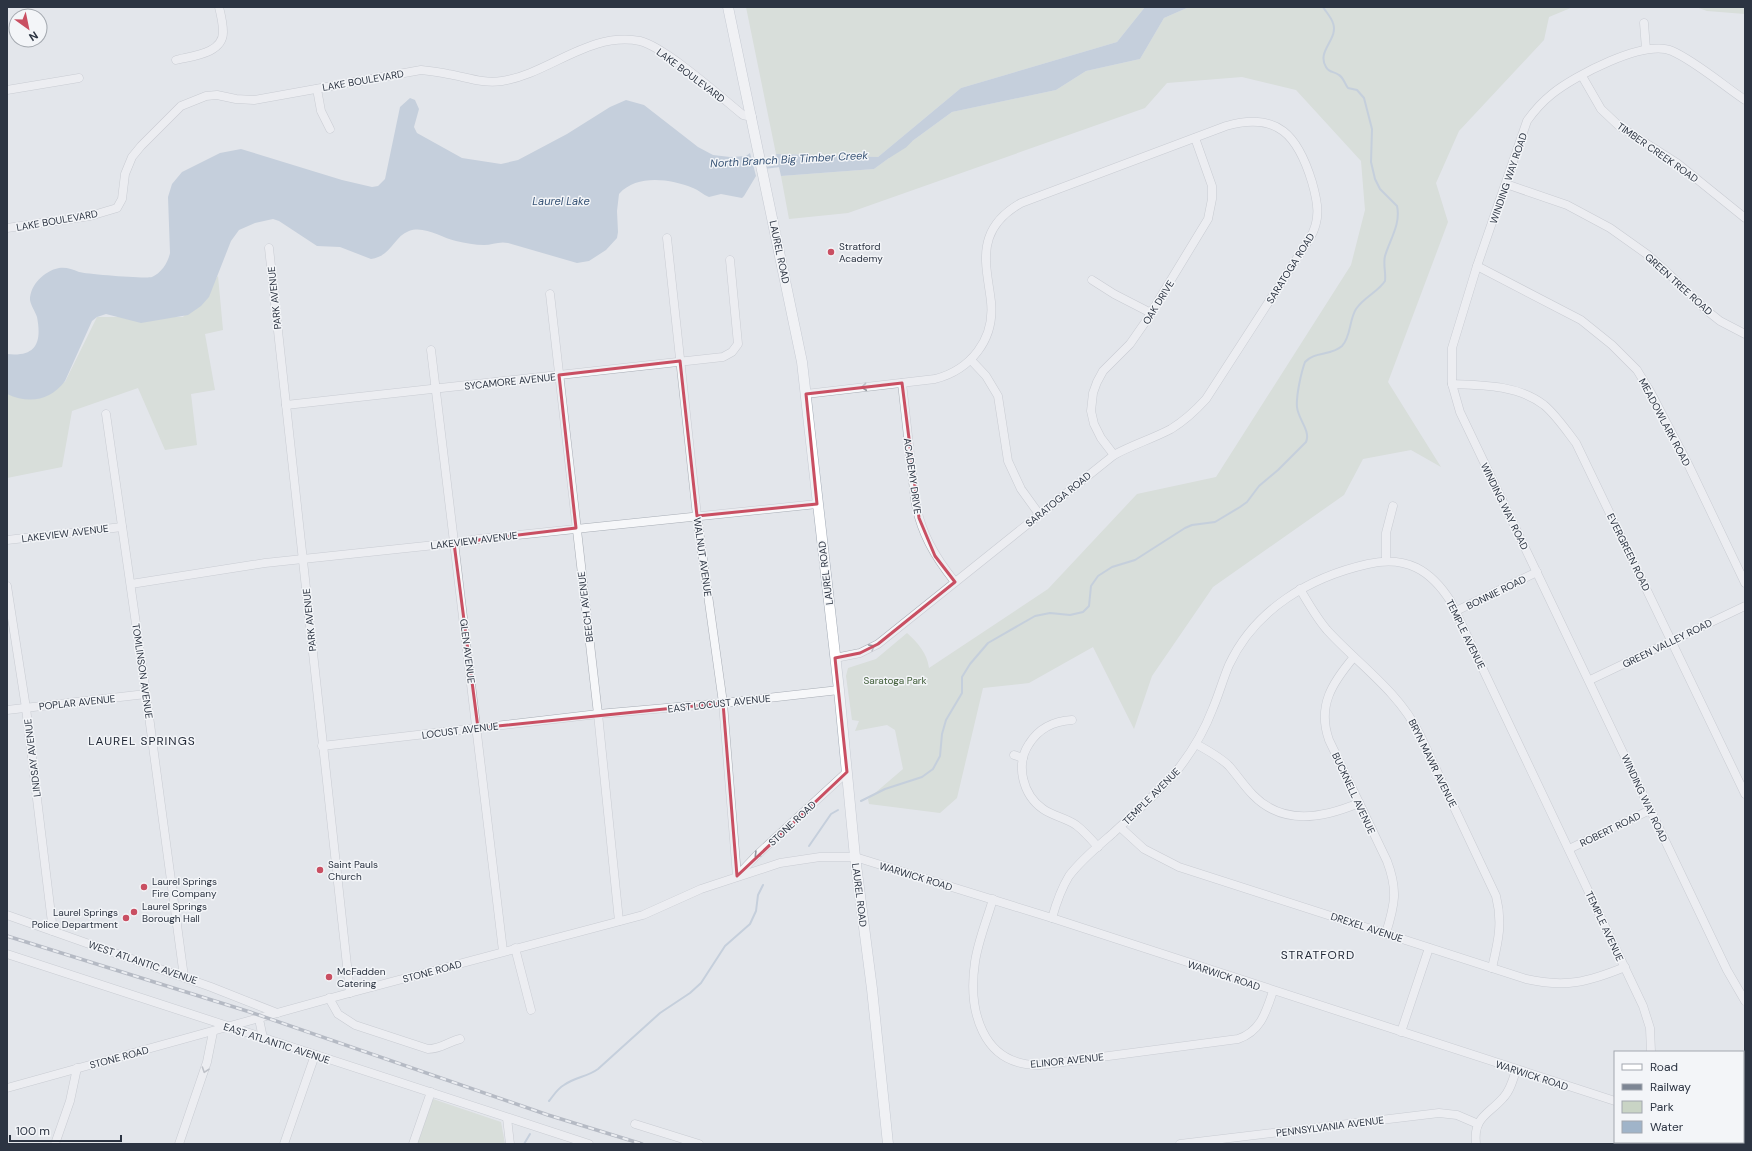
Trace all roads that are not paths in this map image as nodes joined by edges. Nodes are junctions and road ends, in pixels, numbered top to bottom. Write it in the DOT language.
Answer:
graph roads {
  1 [pos="219,7"];
  2 [pos="728,7"];
  3 [pos="1644,23"];
  4 [pos="1646,49"];
  5 [pos="176,60"];
  6 [pos="1582,76"];
  7 [pos="79,78"];
  8 [pos="317,89"];
  9 [pos="7,90"];
  10 [pos="1745,100"];
  11 [pos="752,117"];
  12 [pos="330,130"];
  13 [pos="1195,138"];
  14 [pos="1506,184"];
  15 [pos="1745,218"];
  16 [pos="7,228"];
  17 [pos="667,238"];
  18 [pos="269,248"];
  19 [pos="730,260"];
  20 [pos="1477,266"];
  21 [pos="1092,280"];
  22 [pos="550,294"];
  23 [pos="1151,313"];
  24 [pos="1745,334"];
  25 [pos="431,350"];
  26 [pos="971,360"];
  27 [pos="680,361"];
  28 [pos="559,375"];
  29 [pos="902,383"];
  30 [pos="1452,384"];
  31 [pos="437,389"];
  32 [pos="806,394"];
  33 [pos="286,405"];
  34 [pos="106,414"];
  35 [pos="1114,455"];
  36 [pos="817,504"];
  37 [pos="1393,506"];
  38 [pos="1039,514"];
  39 [pos="697,516"];
  40 [pos="122,527"];
  41 [pos="576,528"];
  42 [pos="7,540"];
  43 [pos="454,543"];
  44 [pos="303,559"];
  45 [pos="1386,561"];
  46 [pos="1537,572"];
  47 [pos="955,582"];
  48 [pos="1745,583"];
  49 [pos="131,584"];
  50 [pos="7,586"];
  51 [pos="1300,589"];
  52 [pos="1745,606"];
  53 [pos="1456,611"];
  54 [pos="1672,641"];
  55 [pos="1354,657"];
  56 [pos="835,658"];
  57 [pos="1590,680"];
  58 [pos="839,690"];
  59 [pos="146,694"];
  60 [pos="723,703"];
  61 [pos="26,708"];
  62 [pos="7,710"];
  63 [pos="598,714"];
  64 [pos="1072,720"];
  65 [pos="478,728"];
  66 [pos="1196,744"];
  67 [pos="322,746"];
  68 [pos="1014,755"];
  69 [pos="1023,758"];
  70 [pos="847,772"];
  71 [pos="1745,794"];
  72 [pos="1359,803"];
  73 [pos="1650,810"];
  74 [pos="1120,827"];
  75 [pos="1098,847"];
  76 [pos="1569,849"];
  77 [pos="832,857"];
  78 [pos="855,857"];
  79 [pos="738,876"];
  80 [pos="993,899"];
  81 [pos="7,915"];
  82 [pos="1052,918"];
  83 [pos="619,921"];
  84 [pos="53,931"];
  85 [pos="1386,933"];
  86 [pos="515,948"];
  87 [pos="1429,948"];
  88 [pos="503,951"];
  89 [pos="7,954"];
  90 [pos="1625,967"];
  91 [pos="1492,968"];
  92 [pos="184,977"];
  93 [pos="1273,991"];
  94 [pos="350,993"];
  95 [pos="329,998"];
  96 [pos="1745,1001"];
  97 [pos="531,1010"];
  98 [pos="277,1013"];
  99 [pos="259,1018"];
  100 [pos="229,1027"];
  101 [pos="213,1032"];
  102 [pos="1401,1032"];
  103 [pos="263,1038"];
  104 [pos="460,1039"];
  105 [pos="1651,1051"];
  106 [pos="315,1055"];
  107 [pos="78,1068"];
  108 [pos="1516,1070"];
  109 [pos="7,1088"];
  110 [pos="431,1092"];
  111 [pos="1614,1101"];
  112 [pos="507,1118"];
  113 [pos="635,1124"];
  114 [pos="1478,1124"];
  115 [pos="55,1144"];
  116 [pos="179,1144"];
  117 [pos="284,1144"];
  118 [pos="413,1144"];
  119 [pos="510,1144"];
  120 [pos="589,1144"];
  121 [pos="699,1144"];
  122 [pos="888,1144"];
  123 [pos="1180,1144"];
  124 [pos="1476,1144"];
  1 -- 5 [label="street"];
  2 -- 11 [label="main road, LAUREL ROAD"];
  3 -- 4 [label="street"];
  4 -- 6 [label="street, WINDING WAY ROAD"];
  4 -- 10 [label="street, WINDING WAY ROAD"];
  6 -- 14 [label="street, WINDING WAY ROAD"];
  6 -- 15 [label="street, TIMBER CREEK ROAD"];
  7 -- 9 [label="street"];
  8 -- 11 [label="street, LAKE BOULEVARD"];
  8 -- 12 [label="street"];
  8 -- 16 [label="street, LAKE BOULEVARD"];
  11 -- 32 [label="main road, LAUREL ROAD"];
  13 -- 23 [label="street, OAK DRIVE"];
  13 -- 26 [label="street, SARATOGA ROAD"];
  13 -- 35 [label="street, SARATOGA ROAD"];
  14 -- 20 [label="street, WINDING WAY ROAD"];
  14 -- 24 [label="street, GREEN TREE ROAD"];
  17 -- 27 [label="street, WALNUT AVENUE"];
  18 -- 33 [label="street, PARK AVENUE"];
  19 -- 27 [label="street, SYCAMORE AVENUE"];
  20 -- 30 [label="street, WINDING WAY ROAD"];
  20 -- 48 [label="street, MEADOWLARK ROAD"];
  21 -- 23 [label="street"];
  22 -- 28 [label="street, BEECH AVENUE"];
  23 -- 35 [label="street, OAK DRIVE"];
  25 -- 31 [label="street, GLEN AVENUE"];
  26 -- 29 [label="street, SARATOGA ROAD"];
  26 -- 38 [label="street"];
  27 -- 28 [label="street, SYCAMORE AVENUE"];
  27 -- 39 [label="street, WALNUT AVENUE"];
  28 -- 31 [label="street, SYCAMORE AVENUE"];
  28 -- 41 [label="street, BEECH AVENUE"];
  29 -- 32 [label="street, SARATOGA ROAD, one-way"];
  29 -- 47 [label="street, ACADEMY DRIVE"];
  30 -- 46 [label="street, WINDING WAY ROAD"];
  30 -- 54 [label="street, EVERGREEN ROAD"];
  31 -- 33 [label="street, SYCAMORE AVENUE"];
  31 -- 43 [label="street, GLEN AVENUE"];
  32 -- 36 [label="main road, LAUREL ROAD"];
  33 -- 44 [label="street, PARK AVENUE"];
  34 -- 40 [label="street, TOMLINSON AVENUE"];
  35 -- 38 [label="street, SARATOGA ROAD"];
  36 -- 39 [label="street, LAKEVIEW AVENUE"];
  36 -- 56 [label="main road, LAUREL ROAD"];
  37 -- 45 [label="street"];
  38 -- 47 [label="street, SARATOGA ROAD"];
  39 -- 41 [label="street, LAKEVIEW AVENUE"];
  39 -- 60 [label="street, WALNUT AVENUE"];
  40 -- 42 [label="street, LAKEVIEW AVENUE"];
  40 -- 49 [label="street, TOMLINSON AVENUE"];
  41 -- 43 [label="street, LAKEVIEW AVENUE"];
  41 -- 63 [label="street, BEECH AVENUE"];
  43 -- 44 [label="street, LAKEVIEW AVENUE"];
  43 -- 65 [label="street, GLEN AVENUE"];
  44 -- 49 [label="street, LAKEVIEW AVENUE"];
  44 -- 67 [label="street, PARK AVENUE"];
  45 -- 51 [label="street, TEMPLE AVENUE"];
  45 -- 53 [label="street, TEMPLE AVENUE"];
  46 -- 53 [label="street, BONNIE ROAD"];
  46 -- 57 [label="street, WINDING WAY ROAD"];
  56 -- 47 [label="street, SARATOGA ROAD, one-way"];
  49 -- 59 [label="street, TOMLINSON AVENUE"];
  50 -- 61 [label="street, LINDSAY AVENUE"];
  51 -- 55 [label="street, BRYN MAWR AVENUE"];
  51 -- 66 [label="street, TEMPLE AVENUE"];
  52 -- 54 [label="street, GREEN VALLEY ROAD"];
  53 -- 76 [label="street, TEMPLE AVENUE"];
  54 -- 57 [label="street, GREEN VALLEY ROAD"];
  54 -- 71 [label="street, EVERGREEN ROAD"];
  55 -- 72 [label="street, BUCKNELL AVENUE"];
  55 -- 91 [label="street, BRYN MAWR AVENUE"];
  56 -- 58 [label="main road, LAUREL ROAD"];
  57 -- 73 [label="street, WINDING WAY ROAD"];
  58 -- 60 [label="street, EAST LOCUST AVENUE"];
  58 -- 70 [label="main road, LAUREL ROAD"];
  59 -- 61 [label="street, POPLAR AVENUE"];
  59 -- 92 [label="street, TOMLINSON AVENUE"];
  60 -- 63 [label="street, EAST LOCUST AVENUE"];
  60 -- 79 [label="street, WALNUT AVENUE"];
  61 -- 62 [label="street, POPLAR AVENUE"];
  61 -- 84 [label="street, LINDSAY AVENUE"];
  63 -- 65 [label="street, LOCUST AVENUE"];
  63 -- 83 [label="street, BEECH AVENUE"];
  64 -- 69 [label="street"];
  65 -- 67 [label="street, LOCUST AVENUE"];
  65 -- 88 [label="street, GLEN AVENUE"];
  66 -- 72 [label="street"];
  66 -- 74 [label="street, TEMPLE AVENUE"];
  67 -- 94 [label="street, PARK AVENUE"];
  68 -- 69 [label="street"];
  69 -- 75 [label="street"];
  70 -- 78 [label="main road, LAUREL ROAD"];
  70 -- 79 [label="street, STONE ROAD, one-way"];
  72 -- 85 [label="street, BUCKNELL AVENUE"];
  73 -- 76 [label="street, ROBERT ROAD"];
  73 -- 96 [label="street, WINDING WAY ROAD"];
  74 -- 75 [label="street, TEMPLE AVENUE"];
  74 -- 85 [label="street, DREXEL AVENUE"];
  75 -- 82 [label="street, TEMPLE AVENUE"];
  76 -- 90 [label="street, TEMPLE AVENUE"];
  77 -- 78 [label="street, WARWICK ROAD"];
  77 -- 79 [label="street, STONE ROAD"];
  78 -- 80 [label="street, WARWICK ROAD"];
  78 -- 122 [label="main road, LAUREL ROAD"];
  79 -- 83 [label="street, STONE ROAD"];
  80 -- 82 [label="street, WARWICK ROAD"];
  80 -- 93 [label="street, ELINOR AVENUE"];
  81 -- 84 [label="street, WEST ATLANTIC AVENUE"];
  82 -- 93 [label="street, WARWICK ROAD"];
  83 -- 86 [label="street, STONE ROAD"];
  84 -- 92 [label="street, WEST ATLANTIC AVENUE"];
  85 -- 87 [label="street, DREXEL AVENUE"];
  86 -- 88 [label="street, STONE ROAD"];
  86 -- 97 [label="street"];
  87 -- 91 [label="street, DREXEL AVENUE"];
  87 -- 102 [label="street"];
  88 -- 94 [label="street, STONE ROAD"];
  89 -- 100 [label="street, EAST ATLANTIC AVENUE"];
  90 -- 91 [label="street, DREXEL AVENUE"];
  90 -- 105 [label="street, TEMPLE AVENUE"];
  92 -- 98 [label="street, WEST ATLANTIC AVENUE"];
  93 -- 102 [label="street, WARWICK ROAD"];
  94 -- 95 [label="street, STONE ROAD"];
  95 -- 98 [label="street, STONE ROAD"];
  95 -- 104 [label="street"];
  98 -- 99 [label="street, STONE ROAD"];
  99 -- 100 [label="street, STONE ROAD"];
  99 -- 103 [label="street"];
  100 -- 101 [label="street, STONE ROAD"];
  100 -- 103 [label="street, EAST ATLANTIC AVENUE"];
  101 -- 107 [label="street, STONE ROAD"];
  101 -- 116 [label="street, one-way"];
  102 -- 108 [label="street, WARWICK ROAD"];
  103 -- 106 [label="street, EAST ATLANTIC AVENUE"];
  106 -- 110 [label="street, EAST ATLANTIC AVENUE"];
  106 -- 117 [label="street"];
  107 -- 109 [label="street, STONE ROAD"];
  107 -- 115 [label="street"];
  108 -- 111 [label="street, WARWICK ROAD"];
  108 -- 114 [label="street"];
  110 -- 112 [label="street, EAST ATLANTIC AVENUE"];
  110 -- 118 [label="street"];
  112 -- 119 [label="street"];
  112 -- 120 [label="street, EAST ATLANTIC AVENUE"];
  113 -- 121 [label="street"];
  114 -- 123 [label="street, PENNSYLVANIA AVENUE"];
  114 -- 124 [label="street"];
}
